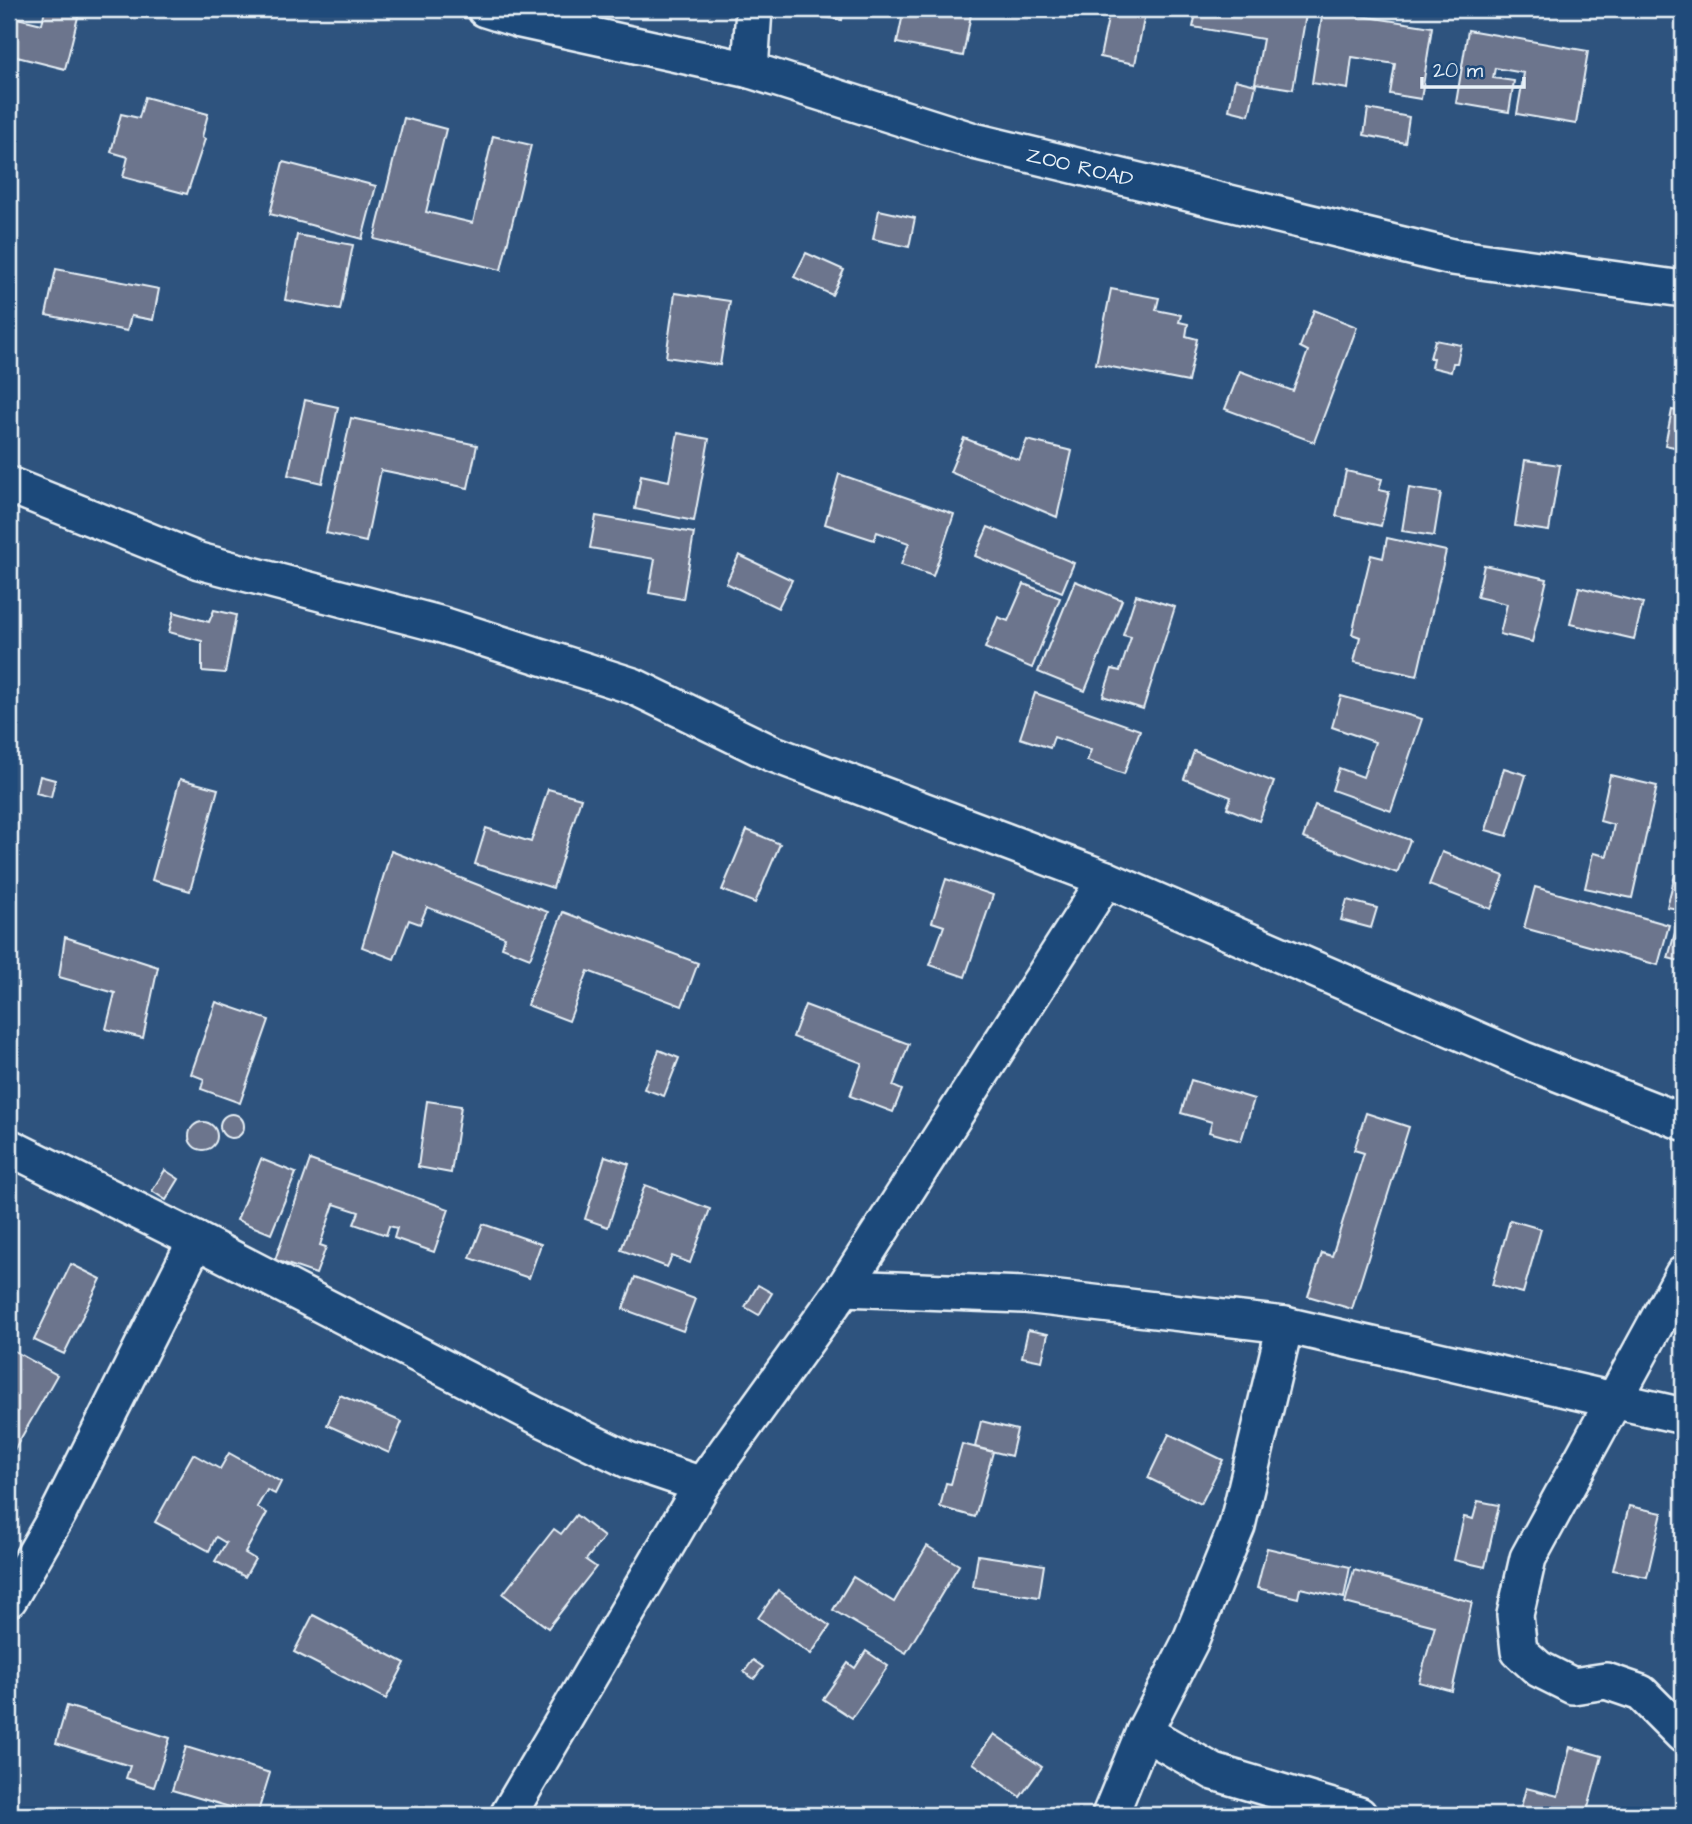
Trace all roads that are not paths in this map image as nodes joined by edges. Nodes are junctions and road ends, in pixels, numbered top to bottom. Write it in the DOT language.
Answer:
graph roads {
  1 [pos="485,9"];
  2 [pos="754,9"];
  3 [pos="750,70"];
  4 [pos="1683,289"];
  5 [pos="9,485"];
  6 [pos="1106,878"];
  7 [pos="1683,1122"];
  8 [pos="9,1147"];
  9 [pos="196,1240"];
  10 [pos="1683,1274"];
  11 [pos="844,1288"];
  12 [pos="1286,1325"];
  13 [pos="1615,1401"];
  14 [pos="1683,1416"];
  15 [pos="702,1485"];
  16 [pos="9,1599"];
  17 [pos="1144,1732"];
  18 [pos="1683,1735"];
  19 [pos="508,1815"];
  20 [pos="1110,1815"];
  21 [pos="1359,1815"];
  1 -- 3 [label="street, ZOO ROAD"];
  2 -- 3 [label="street"];
  3 -- 4 [label="street, ZOO ROAD"];
  5 -- 6 [label="street"];
  6 -- 7 [label="street"];
  6 -- 11 [label="street"];
  8 -- 9 [label="street"];
  9 -- 15 [label="street"];
  9 -- 16 [label="street"];
  10 -- 13 [label="street"];
  11 -- 12 [label="street"];
  11 -- 15 [label="street"];
  12 -- 13 [label="street"];
  12 -- 17 [label="street"];
  13 -- 14 [label="street"];
  13 -- 18 [label="street"];
  15 -- 19 [label="street"];
  17 -- 20 [label="street"];
  17 -- 21 [label="street"];
}
